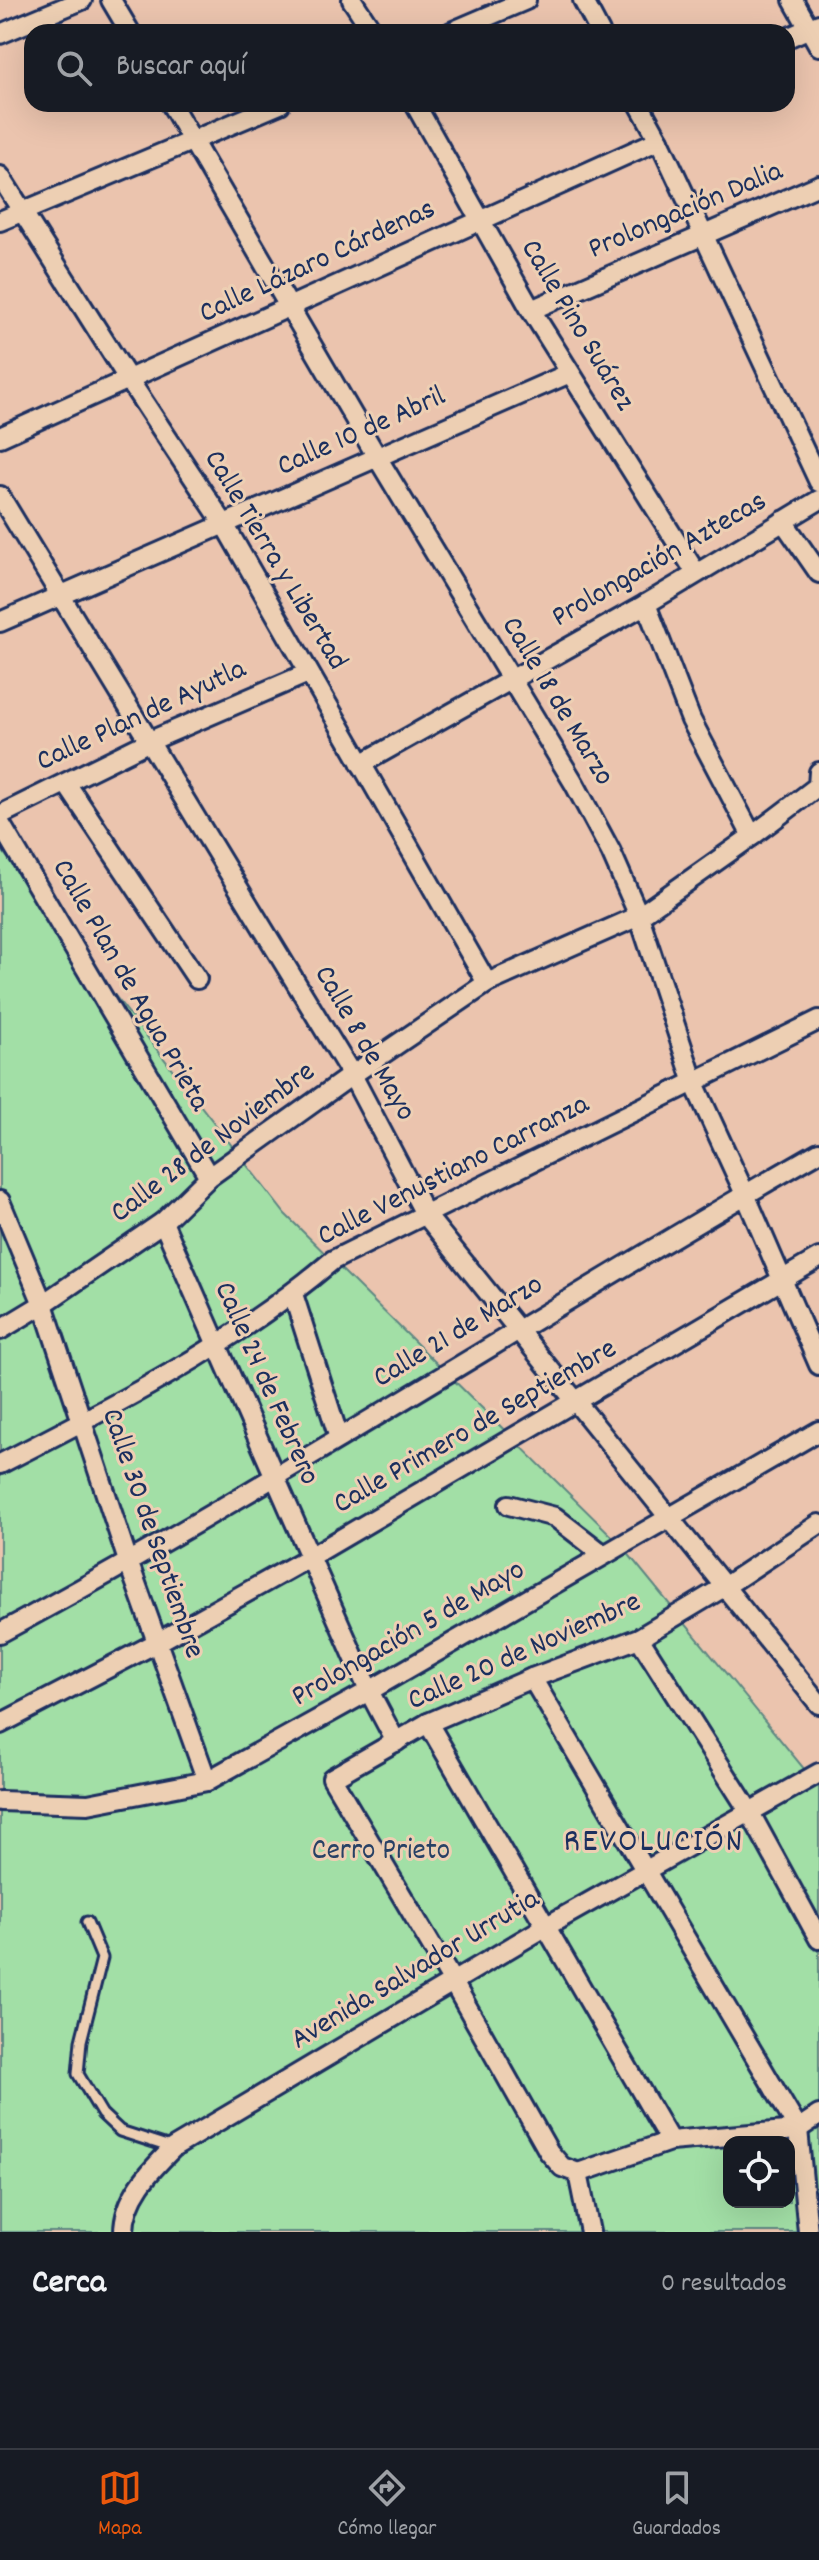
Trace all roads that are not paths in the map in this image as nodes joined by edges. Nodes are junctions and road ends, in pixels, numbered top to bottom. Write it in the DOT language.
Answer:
graph roads {
  1 [pos="82,0"];
  2 [pos="111,0"];
  3 [pos="352,0"];
  4 [pos="526,0"];
  5 [pos="583,0"];
  6 [pos="793,0"];
  7 [pos="24,24"];
  8 [pos="24,24"];
  9 [pos="125,24"];
  10 [pos="368,24"];
  11 [pos="470,24"];
  12 [pos="596,24"];
  13 [pos="815,26"];
  14 [pos="0,34"];
  15 [pos="795,35"];
  16 [pos="819,46"];
  17 [pos="176,112"];
  18 [pos="261,112"];
  19 [pos="420,112"];
  20 [pos="643,112"];
  21 [pos="659,140"];
  22 [pos="192,141"];
  23 [pos="0,176"];
  24 [pos="819,185"];
  25 [pos="21,212"];
  26 [pos="480,219"];
  27 [pos="0,221"];
  28 [pos="701,235"];
  29 [pos="291,307"];
  30 [pos="531,310"];
  31 [pos="570,373"];
  32 [pos="129,380"];
  33 [pos="0,437"];
  34 [pos="377,457"];
  35 [pos="819,482"];
  36 [pos="0,496"];
  37 [pos="819,500"];
  38 [pos="783,521"];
  39 [pos="224,524"];
  40 [pos="696,573"];
  41 [pos="819,573"];
  42 [pos="60,597"];
  43 [pos="646,604"];
  44 [pos="0,622"];
  45 [pos="308,673"];
  46 [pos="510,680"];
  47 [pos="150,741"];
  48 [pos="361,764"];
  49 [pos="819,782"];
  50 [pos="66,783"];
  51 [pos="0,815"];
  52 [pos="0,823"];
  53 [pos="752,836"];
  54 [pos="639,916"];
  55 [pos="197,979"];
  56 [pos="487,983"];
  57 [pos="819,1020"];
  58 [pos="352,1075"];
  59 [pos="694,1083"];
  60 [pos="819,1152"];
  61 [pos="209,1177"];
  62 [pos="745,1194"];
  63 [pos="0,1201"];
  64 [pos="425,1214"];
  65 [pos="163,1222"];
  66 [pos="819,1258"];
  67 [pos="782,1280"];
  68 [pos="293,1294"];
  69 [pos="43,1304"];
  70 [pos="517,1329"];
  71 [pos="0,1330"];
  72 [pos="218,1345"];
  73 [pos="819,1365"];
  74 [pos="576,1402"];
  75 [pos="82,1422"];
  76 [pos="819,1431"];
  77 [pos="339,1438"];
  78 [pos="0,1464"];
  79 [pos="275,1477"];
  80 [pos="509,1505"];
  81 [pos="668,1518"];
  82 [pos="819,1524"];
  83 [pos="604,1555"];
  84 [pos="310,1557"];
  85 [pos="129,1564"];
  86 [pos="724,1587"];
  87 [pos="0,1633"];
  88 [pos="639,1638"];
  89 [pos="158,1642"];
  90 [pos="532,1678"];
  91 [pos="369,1691"];
  92 [pos="819,1704"];
  93 [pos="428,1723"];
  94 [pos="0,1724"];
  95 [pos="396,1742"];
  96 [pos="819,1773"];
  97 [pos="207,1781"];
  98 [pos="0,1801"];
  99 [pos="749,1811"];
  100 [pos="645,1871"];
  101 [pos="87,1922"];
  102 [pos="545,1927"];
  103 [pos="819,1939"];
  104 [pos="453,1982"];
  105 [pos="819,2115"];
  106 [pos="798,2129"];
  107 [pos="670,2141"];
  108 [pos="173,2148"];
  109 [pos="578,2173"];
  110 [pos="124,2232"];
  111 [pos="590,2232"];
  112 [pos="808,2232"];
  1 -- 8 [label="street"];
  2 -- 9 [label="street"];
  3 -- 10 [label="street"];
  4 -- 11 [label="street"];
  5 -- 12 [label="street"];
  6 -- 13 [label="street"];
  7 -- 14 [label="street"];
  13 -- 15 [label="street"];
  13 -- 16 [label="street"];
  17 -- 22 [label="street, Calle 18 de Marzo"];
  18 -- 22 [label="street"];
  19 -- 26 [label="street, Calle Pino Suárez"];
  20 -- 21 [label="street"];
  21 -- 26 [label="street, Calle Lázaro Cárdenas"];
  21 -- 28 [label="street"];
  22 -- 25 [label="street"];
  22 -- 29 [label="street, Calle 18 de Marzo"];
  23 -- 25 [label="street, Calle Tierra y Libertad"];
  24 -- 28 [label="street, Prolongación Dalia"];
  25 -- 27 [label="street"];
  25 -- 32 [label="street, Calle Tierra y Libertad"];
  26 -- 29 [label="street, Calle Lázaro Cárdenas"];
  26 -- 30 [label="street, Calle Pino Suárez"];
  28 -- 30 [label="street, Prolongación Dalia"];
  28 -- 35 [label="street"];
  29 -- 32 [label="street, Calle Lázaro Cárdenas"];
  29 -- 34 [label="street, Calle 18 de Marzo"];
  30 -- 31 [label="street, Calle Pino Suárez"];
  31 -- 34 [label="street, Calle 10 de Abril"];
  31 -- 40 [label="street, Calle Pino Suárez"];
  32 -- 33 [label="street, Calle Lázaro Cárdenas"];
  32 -- 39 [label="street, Calle Tierra y Libertad"];
  34 -- 39 [label="street, Calle 10 de Abril"];
  34 -- 46 [label="street, Calle 18 de Marzo"];
  36 -- 42 [label="street, Calle 8 de Mayo"];
  37 -- 38 [label="street, Prolongación Aztecas"];
  38 -- 40 [label="street, Prolongación Aztecas"];
  38 -- 41 [label="street"];
  39 -- 42 [label="street, Calle 10 de Abril"];
  39 -- 45 [label="street, Calle Tierra y Libertad"];
  40 -- 43 [label="street, Prolongación Aztecas"];
  42 -- 44 [label="street, Calle 10 de Abril"];
  42 -- 47 [label="street, Calle 8 de Mayo"];
  43 -- 46 [label="street, Prolongación Aztecas"];
  43 -- 53 [label="street"];
  45 -- 47 [label="street, Calle Plan de Ayutla"];
  45 -- 48 [label="street, Calle Tierra y Libertad"];
  46 -- 48 [label="street, Prolongación Aztecas"];
  46 -- 54 [label="street, Calle 18 de Marzo"];
  47 -- 50 [label="street, Calle Plan de Ayutla"];
  47 -- 58 [label="street, Calle 8 de Mayo"];
  48 -- 56 [label="street, Calle Tierra y Libertad"];
  49 -- 53 [label="street, Calle 28 de Noviembre"];
  50 -- 51 [label="street, Calle Plan de Ayutla"];
  50 -- 55 [label="street"];
  52 -- 61 [label="street, Calle Plan de Agua Prieta"];
  53 -- 54 [label="street, Calle 28 de Noviembre"];
  54 -- 56 [label="street, Calle 28 de Noviembre"];
  54 -- 59 [label="street, Calle 18 de Marzo"];
  56 -- 58 [label="street, Calle 28 de Noviembre"];
  57 -- 59 [label="street, Calle Venustiano Carranza"];
  58 -- 61 [label="street, Calle 28 de Noviembre"];
  58 -- 64 [label="street, Calle 8 de Mayo"];
  59 -- 62 [label="street, Calle 18 de Marzo"];
  59 -- 64 [label="street, Calle Venustiano Carranza"];
  60 -- 62 [label="street, Calle 21 de Marzo"];
  61 -- 65 [label="street, Calle 28 de Noviembre"];
  62 -- 67 [label="street, Calle 18 de Marzo"];
  62 -- 70 [label="street, Calle 21 de Marzo"];
  63 -- 69 [label="street, Calle 30 de Septiembre"];
  64 -- 68 [label="street, Calle Venustiano Carranza"];
  64 -- 70 [label="street, Calle 8 de Mayo"];
  65 -- 69 [label="street, Calle 28 de Noviembre"];
  65 -- 72 [label="street, Calle 24 de Febrero"];
  66 -- 67 [label="street, Calle Primero de Septiembre"];
  67 -- 73 [label="street, Calle 18 de Marzo"];
  67 -- 74 [label="street, Calle Primero de Septiembre"];
  68 -- 72 [label="street, Calle Venustiano Carranza"];
  68 -- 77 [label="street"];
  69 -- 71 [label="street, Calle 28 de Noviembre"];
  69 -- 75 [label="street, Calle 30 de Septiembre"];
  70 -- 74 [label="street, Calle 8 de Mayo"];
  70 -- 77 [label="street, Calle 21 de Marzo"];
  72 -- 75 [label="street, Calle Venustiano Carranza"];
  72 -- 79 [label="street, Calle 24 de Febrero"];
  74 -- 81 [label="street, Calle 8 de Mayo"];
  74 -- 84 [label="street, Calle Primero de Septiembre"];
  75 -- 78 [label="street, Calle Venustiano Carranza"];
  75 -- 85 [label="street, Calle 30 de Septiembre"];
  76 -- 81 [label="street, Prolongación 5 de Mayo"];
  77 -- 79 [label="street, Calle 21 de Marzo"];
  79 -- 84 [label="street, Calle 24 de Febrero"];
  79 -- 85 [label="street, Calle 21 de Marzo"];
  80 -- 83 [label="street"];
  81 -- 83 [label="street, Prolongación 5 de Mayo"];
  81 -- 86 [label="street, Calle 8 de Mayo"];
  82 -- 86 [label="street, Calle 20 de Noviembre"];
  83 -- 91 [label="street, Prolongación 5 de Mayo"];
  84 -- 89 [label="street, Calle Primero de Septiembre"];
  84 -- 91 [label="street, Calle 24 de Febrero"];
  85 -- 87 [label="street, Calle 21 de Marzo"];
  85 -- 89 [label="street, Calle 30 de Septiembre"];
  86 -- 88 [label="street, Calle 20 de Noviembre"];
  86 -- 92 [label="street, Calle 8 de Mayo"];
  88 -- 90 [label="street, Calle 20 de Noviembre"];
  88 -- 99 [label="street"];
  89 -- 94 [label="street, Calle Primero de Septiembre"];
  89 -- 97 [label="street, Calle 30 de Septiembre"];
  90 -- 93 [label="street, Calle 20 de Noviembre"];
  90 -- 100 [label="street"];
  91 -- 95 [label="street, Calle 24 de Febrero"];
  91 -- 97 [label="street, Prolongación 5 de Mayo"];
  93 -- 95 [label="street, Calle 20 de Noviembre"];
  93 -- 102 [label="street"];
  95 -- 104 [label="street, Calle 20 de Noviembre"];
  96 -- 99 [label="street, Avenida Salvador Urrutia"];
  97 -- 98 [label="street, Prolongación 5 de Mayo"];
  99 -- 100 [label="street, Avenida Salvador Urrutia"];
  99 -- 103 [label="street"];
  100 -- 102 [label="street, Avenida Salvador Urrutia"];
  100 -- 106 [label="street"];
  101 -- 108 [label="lane"];
  102 -- 104 [label="street, Avenida Salvador Urrutia"];
  102 -- 107 [label="street"];
  104 -- 108 [label="street, Avenida Salvador Urrutia"];
  104 -- 109 [label="street"];
  105 -- 106 [label="street"];
  106 -- 107 [label="street"];
  106 -- 112 [label="street"];
  107 -- 109 [label="street"];
  108 -- 110 [label="street, Avenida Salvador Urrutia"];
  109 -- 111 [label="street"];
}
